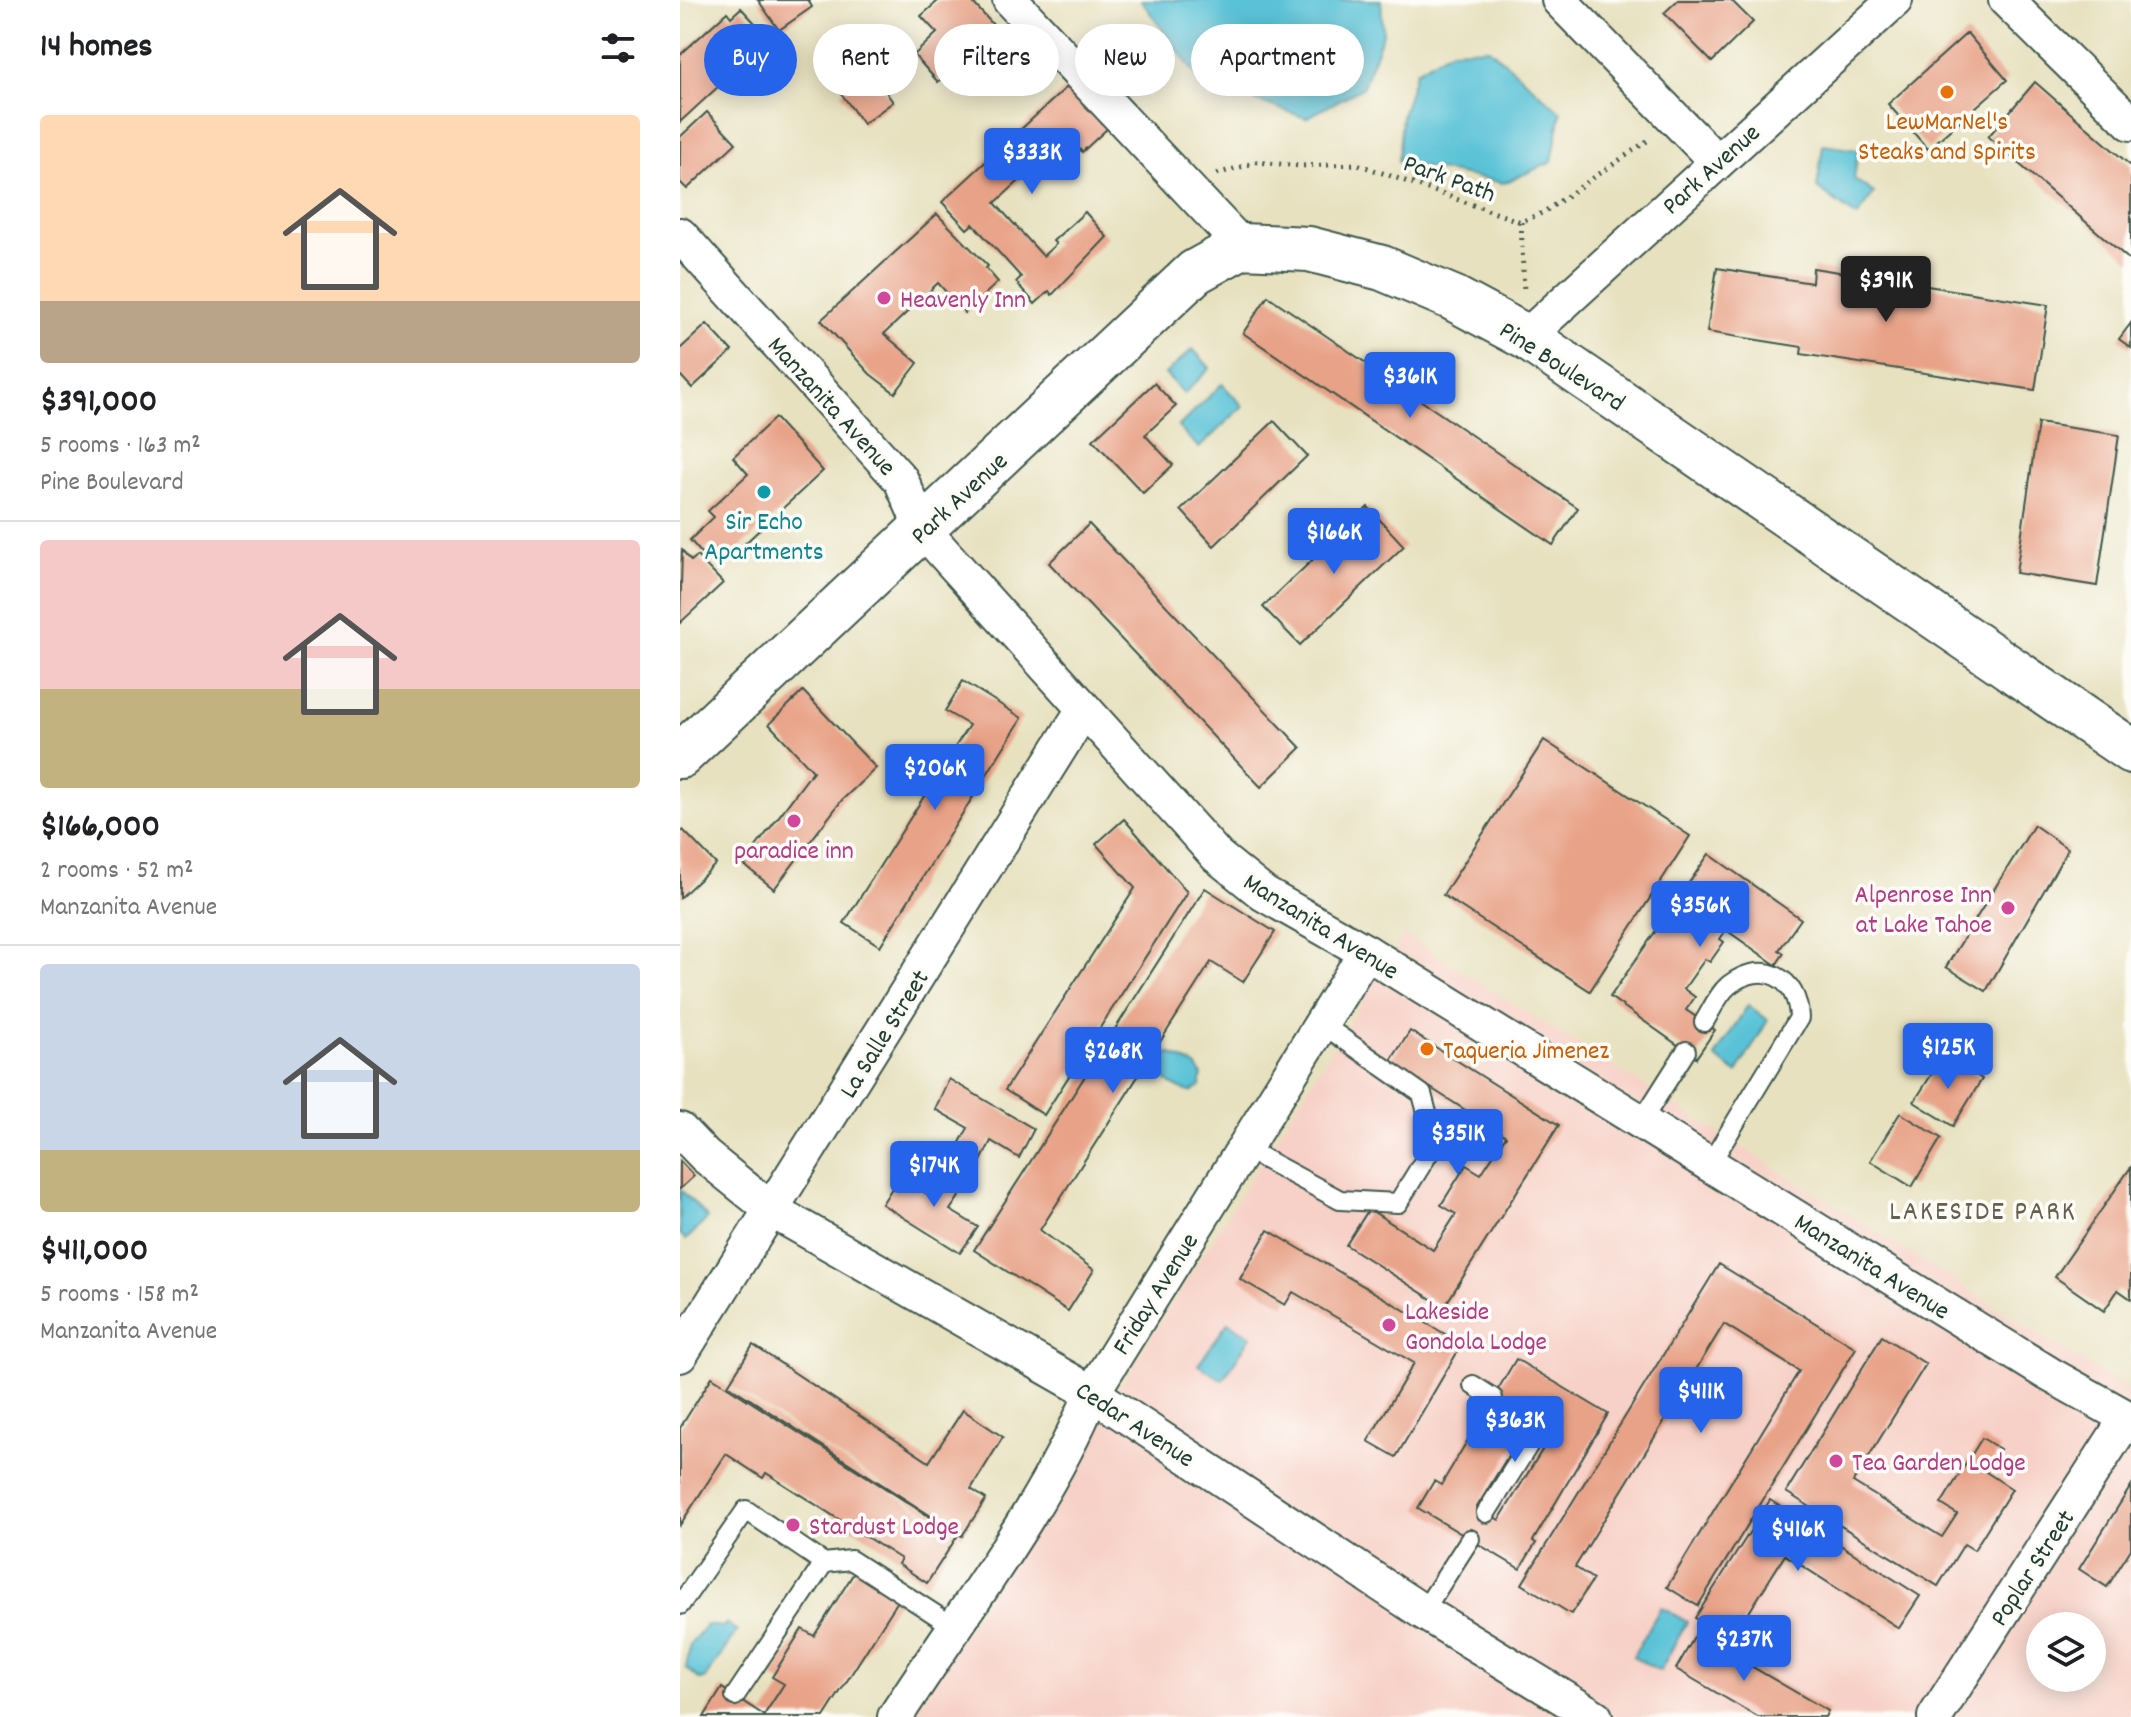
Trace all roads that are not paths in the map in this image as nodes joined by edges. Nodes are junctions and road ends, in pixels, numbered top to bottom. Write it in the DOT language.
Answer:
graph roads {
  1 [pos="1010,0"];
  2 [pos="1559,0"];
  3 [pos="1895,0"];
  4 [pos="2006,0"];
  5 [pos="2131,123"];
  6 [pos="1717,162"];
  7 [pos="680,235"];
  8 [pos="1242,246"];
  9 [pos="1526,337"];
  10 [pos="923,530"];
  11 [pos="1084,709"];
  12 [pos="2131,751"];
  13 [pos="680,756"];
  14 [pos="1366,952"];
  15 [pos="1704,1022"];
  16 [pos="1322,1024"];
  17 [pos="1686,1051"];
  18 [pos="1641,1122"];
  19 [pos="680,1130"];
  20 [pos="1244,1148"];
  21 [pos="1710,1164"];
  22 [pos="773,1211"];
  23 [pos="685,1338"];
  24 [pos="1473,1385"];
  25 [pos="1092,1393"];
  26 [pos="1493,1398"];
  27 [pos="2129,1419"];
  28 [pos="1529,1420"];
  29 [pos="1486,1513"];
  30 [pos="1470,1539"];
  31 [pos="824,1563"];
  32 [pos="680,1605"];
  33 [pos="1423,1612"];
  34 [pos="953,1626"];
  35 [pos="735,1696"];
  36 [pos="895,1717"];
  37 [pos="1595,1717"];
  38 [pos="1935,1717"];
  1 -- 8 [label="street"];
  2 -- 6 [label="street"];
  3 -- 6 [label="street, Park Avenue"];
  4 -- 5 [label="street"];
  6 -- 9 [label="street, Park Avenue"];
  7 -- 10 [label="street, Manzanita Avenue"];
  8 -- 9 [label="street, Pine Boulevard"];
  8 -- 10 [label="street, Park Avenue"];
  9 -- 12 [label="street, Pine Boulevard"];
  10 -- 11 [label="street, Manzanita Avenue"];
  10 -- 13 [label="street, Park Avenue"];
  11 -- 14 [label="street, Manzanita Avenue"];
  11 -- 22 [label="street, La Salle Street"];
  14 -- 16 [label="street, Friday Avenue"];
  14 -- 18 [label="street, Manzanita Avenue"];
  15 -- 21 [label="lane"];
  16 -- 20 [label="street, Friday Avenue"];
  16 -- 20 [label="lane"];
  17 -- 18 [label="lane"];
  18 -- 21 [label="street, Manzanita Avenue"];
  19 -- 22 [label="street, Cedar Avenue"];
  20 -- 25 [label="street, Friday Avenue"];
  21 -- 27 [label="street, Manzanita Avenue"];
  22 -- 23 [label="street, La Salle Street"];
  22 -- 25 [label="street, Cedar Avenue"];
  24 -- 26 [label="lane"];
  25 -- 33 [label="street, Cedar Avenue"];
  25 -- 34 [label="street, Friday Avenue"];
  27 -- 38 [label="street, Poplar Street"];
  28 -- 29 [label="lane"];
  30 -- 33 [label="lane"];
  31 -- 32 [label="lane"];
  31 -- 34 [label="lane"];
  31 -- 35 [label="lane"];
  33 -- 37 [label="street, Cedar Avenue"];
  34 -- 36 [label="street, Friday Avenue"];
}
